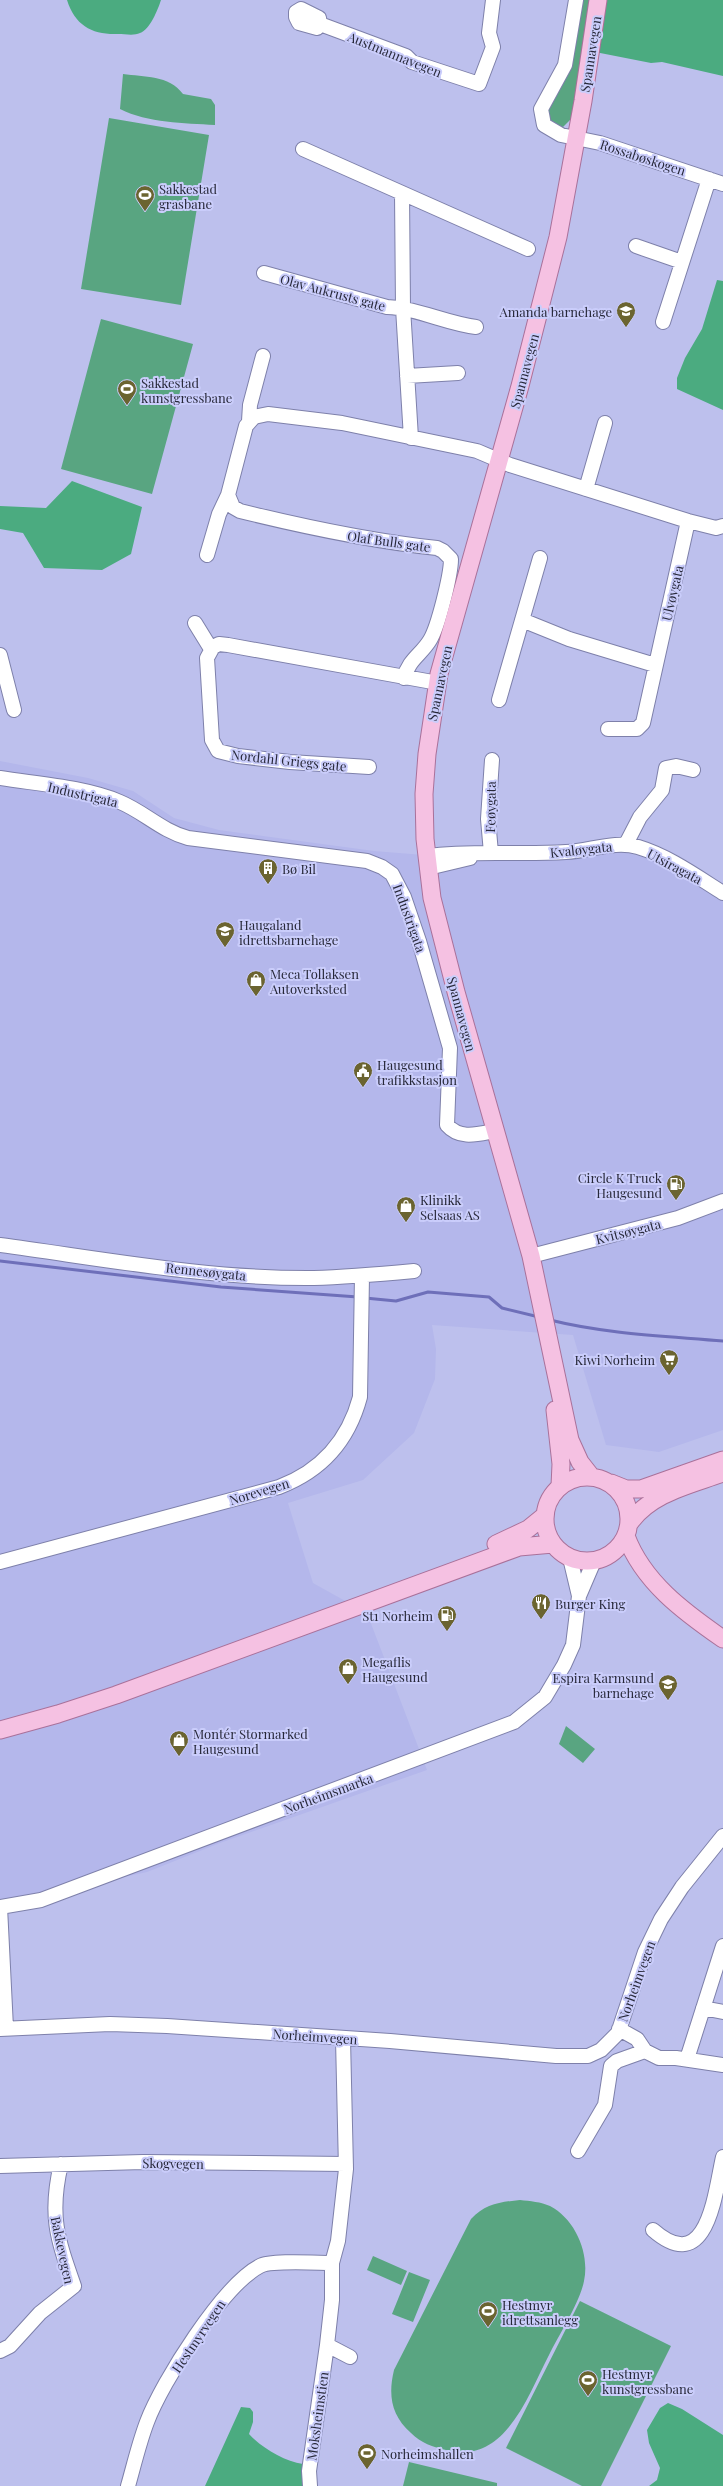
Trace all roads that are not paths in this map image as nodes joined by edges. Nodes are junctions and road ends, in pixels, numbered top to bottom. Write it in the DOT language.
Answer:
graph roads {
  1 [pos="493,0"];
  2 [pos="576,0"];
  3 [pos="598,0"];
  4 [pos="320,24"];
  5 [pos="576,138"];
  6 [pos="303,149"];
  7 [pos="709,179"];
  8 [pos="723,184"];
  9 [pos="402,193"];
  10 [pos="636,246"];
  11 [pos="528,249"];
  12 [pos="682,262"];
  13 [pos="264,273"];
  14 [pos="403,308"];
  15 [pos="663,322"];
  16 [pos="476,327"];
  17 [pos="263,356"];
  18 [pos="458,373"];
  19 [pos="407,376"];
  20 [pos="249,421"];
  21 [pos="605,423"];
  22 [pos="411,438"];
  23 [pos="499,460"];
  24 [pos="586,489"];
  25 [pos="228,495"];
  26 [pos="688,521"];
  27 [pos="723,526"];
  28 [pos="207,555"];
  29 [pos="540,558"];
  30 [pos="522,620"];
  31 [pos="195,623"];
  32 [pos="211,649"];
  33 [pos="1,664"];
  34 [pos="656,665"];
  35 [pos="404,678"];
  36 [pos="438,683"];
  37 [pos="499,700"];
  38 [pos="14,710"];
  39 [pos="608,729"];
  40 [pos="492,760"];
  41 [pos="369,767"];
  42 [pos="693,770"];
  43 [pos="0,778"];
  44 [pos="626,844"];
  45 [pos="491,853"];
  46 [pos="427,862"];
  47 [pos="723,893"];
  48 [pos="495,1131"];
  49 [pos="723,1201"];
  50 [pos="0,1245"];
  51 [pos="531,1256"];
  52 [pos="414,1271"];
  53 [pos="362,1276"];
  54 [pos="555,1368"];
  55 [pos="723,1460"];
  56 [pos="723,1473"];
  57 [pos="591,1476"];
  58 [pos="610,1483"];
  59 [pos="560,1486"];
  60 [pos="544,1516"];
  61 [pos="627,1530"];
  62 [pos="553,1544"];
  63 [pos="570,1558"];
  64 [pos="601,1558"];
  65 [pos="0,1562"];
  66 [pos="655,1583"];
  67 [pos="579,1596"];
  68 [pos="723,1639"];
  69 [pos="0,1721"];
  70 [pos="0,1730"];
  71 [pos="723,1836"];
  72 [pos="0,1907"];
  73 [pos="723,1946"];
  74 [pos="703,2008"];
  75 [pos="723,2012"];
  76 [pos="3,2028"];
  77 [pos="619,2029"];
  78 [pos="343,2038"];
  79 [pos="646,2051"];
  80 [pos="686,2059"];
  81 [pos="723,2065"];
  82 [pos="578,2151"];
  83 [pos="723,2156"];
  84 [pos="61,2164"];
  85 [pos="346,2164"];
  86 [pos="0,2166"];
  87 [pos="653,2230"];
  88 [pos="332,2262"];
  89 [pos="327,2345"];
  90 [pos="0,2351"];
  91 [pos="350,2357"];
  92 [pos="128,2486"];
  93 [pos="310,2486"];
  1 -- 4 [label="street, Austmannavegen"];
  2 -- 5 [label="street"];
  3 -- 5 [label="main road, Spannavegen"];
  5 -- 7 [label="street, Rossabøskogen"];
  5 -- 23 [label="main road, Spannavegen"];
  6 -- 9 [label="street"];
  7 -- 8 [label="street, Rossabøskogen"];
  7 -- 12 [label="street"];
  9 -- 11 [label="street"];
  9 -- 14 [label="street, Olav Aukrusts gate"];
  10 -- 12 [label="street"];
  12 -- 15 [label="street"];
  13 -- 14 [label="street, Olav Aukrusts gate"];
  14 -- 16 [label="street, Olav Aukrusts gate"];
  14 -- 19 [label="street, Olav Aukrusts gate"];
  17 -- 20 [label="street"];
  18 -- 19 [label="street"];
  19 -- 22 [label="street, Olav Aukrusts gate"];
  20 -- 22 [label="street"];
  20 -- 25 [label="street"];
  21 -- 24 [label="street"];
  22 -- 23 [label="street"];
  23 -- 24 [label="street"];
  23 -- 36 [label="main road, Spannavegen"];
  24 -- 26 [label="street"];
  25 -- 28 [label="street"];
  25 -- 35 [label="street, Olaf Bulls gate"];
  26 -- 27 [label="street"];
  26 -- 34 [label="street, Ulvøygata"];
  29 -- 30 [label="street"];
  30 -- 34 [label="street"];
  30 -- 37 [label="street"];
  31 -- 32 [label="street"];
  32 -- 35 [label="street"];
  32 -- 41 [label="street, Nordahl Griegs gate"];
  33 -- 38 [label="street"];
  34 -- 39 [label="street, Ulvøygata"];
  35 -- 36 [label="street"];
  36 -- 46 [label="main road, Spannavegen"];
  40 -- 45 [label="street, Feøygata"];
  42 -- 44 [label="street, Kvaløygata"];
  43 -- 48 [label="street, Industrigata"];
  44 -- 45 [label="street, Kvaløygata"];
  44 -- 47 [label="street, Utsiragata"];
  45 -- 46 [label="street, Kvaløygata"];
  46 -- 48 [label="main road, Spannavegen"];
  48 -- 51 [label="main road, Spannavegen"];
  49 -- 51 [label="street, Kvitsøygata"];
  50 -- 53 [label="street, Rennesøygata"];
  51 -- 54 [label="main road, Spannavegen"];
  52 -- 53 [label="street, Rennesøygata"];
  53 -- 65 [label="street, Norevegen"];
  54 -- 57 [label="main road, Spannavegen"];
  54 -- 59 [label="main road"];
  55 -- 58 [label="main road"];
  56 -- 61 [label="main road"];
  57 -- 58 [label="main road"];
  57 -- 59 [label="main road"];
  58 -- 61 [label="main road"];
  59 -- 60 [label="main road"];
  60 -- 62 [label="main road"];
  60 -- 69 [label="main road"];
  61 -- 64 [label="main road"];
  61 -- 66 [label="main road"];
  62 -- 63 [label="main road"];
  62 -- 70 [label="main road"];
  63 -- 64 [label="main road"];
  63 -- 67 [label="street, Norheimsmarka"];
  64 -- 66 [label="main road"];
  64 -- 67 [label="street, Norheimsmarka"];
  66 -- 68 [label="main road"];
  67 -- 72 [label="street, Norheimsmarka"];
  71 -- 77 [label="street, Norheimvegen"];
  72 -- 76 [label="street, Norheimsmarka"];
  73 -- 74 [label="street"];
  74 -- 75 [label="street"];
  74 -- 80 [label="street"];
  76 -- 78 [label="street, Norheimvegen"];
  77 -- 78 [label="street, Norheimvegen"];
  77 -- 79 [label="street, Norheimvegen"];
  78 -- 85 [label="street"];
  79 -- 80 [label="street"];
  79 -- 82 [label="street"];
  80 -- 81 [label="street"];
  83 -- 87 [label="street"];
  84 -- 85 [label="street, Skogvegen"];
  84 -- 86 [label="street, Skogvegen"];
  84 -- 90 [label="street, Bakkevegen"];
  85 -- 88 [label="street"];
  88 -- 89 [label="street, Moksheimstien"];
  88 -- 92 [label="street, Hestmyrvegen"];
  89 -- 91 [label="street"];
  89 -- 93 [label="street, Moksheimstien"];
}
